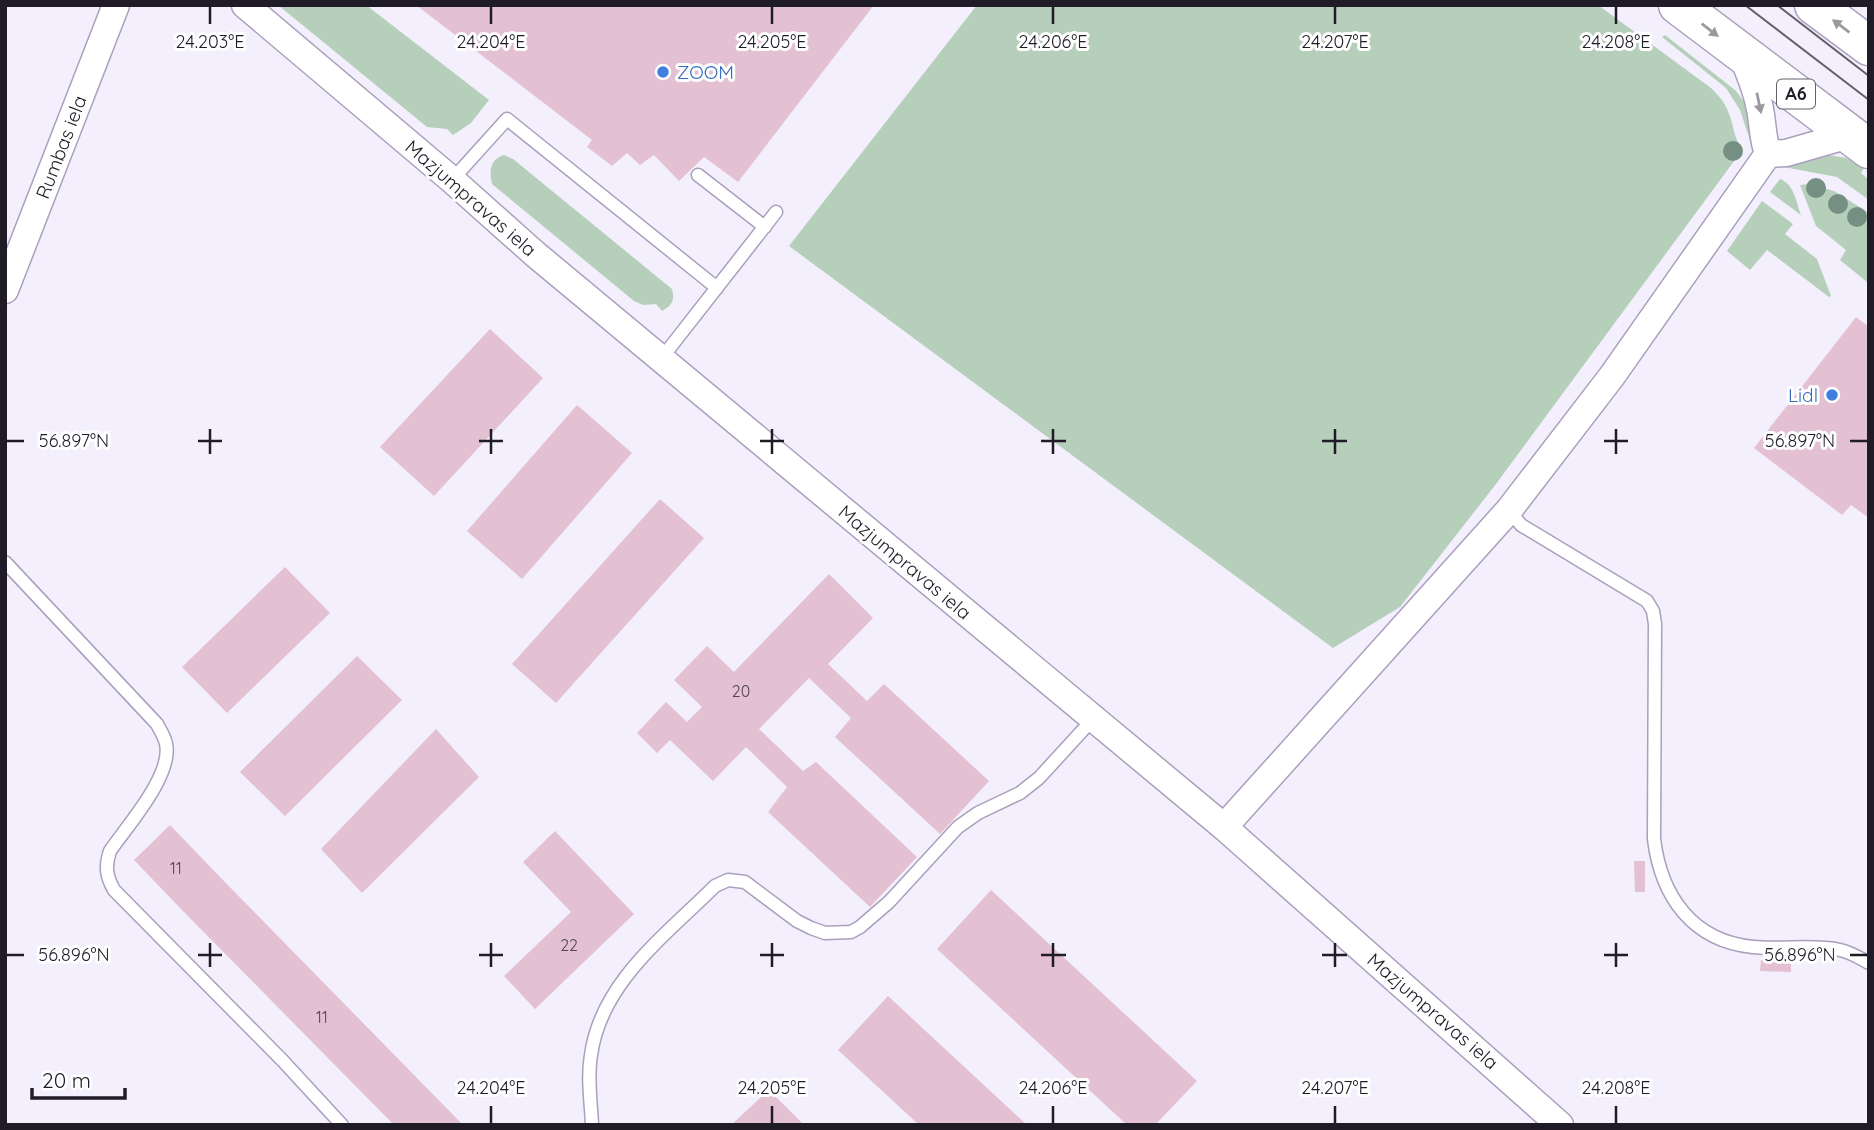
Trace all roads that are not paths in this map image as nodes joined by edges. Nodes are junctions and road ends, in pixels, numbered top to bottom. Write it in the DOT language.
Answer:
graph roads {
  1 [pos="116,5"];
  2 [pos="245,5"];
  3 [pos="1678,5"];
  4 [pos="1814,5"];
  5 [pos="1869,46"];
  6 [pos="1742,55"];
  7 [pos="1859,142"];
  8 [pos="1768,153"];
  9 [pos="698,175"];
  10 [pos="452,180"];
  11 [pos="776,212"];
  12 [pos="765,227"];
  13 [pos="717,288"];
  14 [pos="5,290"];
  15 [pos="662,359"];
  16 [pos="1509,510"];
  17 [pos="5,562"];
  18 [pos="1093,719"];
  19 [pos="1224,827"];
  20 [pos="1869,963"];
  21 [pos="342,1125"];
  22 [pos="592,1125"];
  23 [pos="1560,1125"];
  1 -- 14 [label="street, Rumbas iela"];
  2 -- 10 [label="street, Mazjumpravas iela"];
  3 -- 6 [label="highway, A6, one-way"];
  5 -- 4 [label="highway, one-way"];
  6 -- 7 [label="highway, A6"];
  6 -- 8 [label="street, one-way"];
  7 -- 8 [label="street"];
  8 -- 16 [label="street"];
  9 -- 12 [label="lane"];
  10 -- 13 [label="lane"];
  10 -- 15 [label="street, Mazjumpravas iela"];
  11 -- 12 [label="lane"];
  12 -- 13 [label="lane"];
  13 -- 15 [label="lane"];
  15 -- 18 [label="street, Mazjumpravas iela"];
  16 -- 19 [label="street"];
  16 -- 20 [label="lane"];
  17 -- 21 [label="lane"];
  18 -- 19 [label="street, Mazjumpravas iela"];
  18 -- 22 [label="lane"];
  19 -- 23 [label="street, Mazjumpravas iela"];
}
